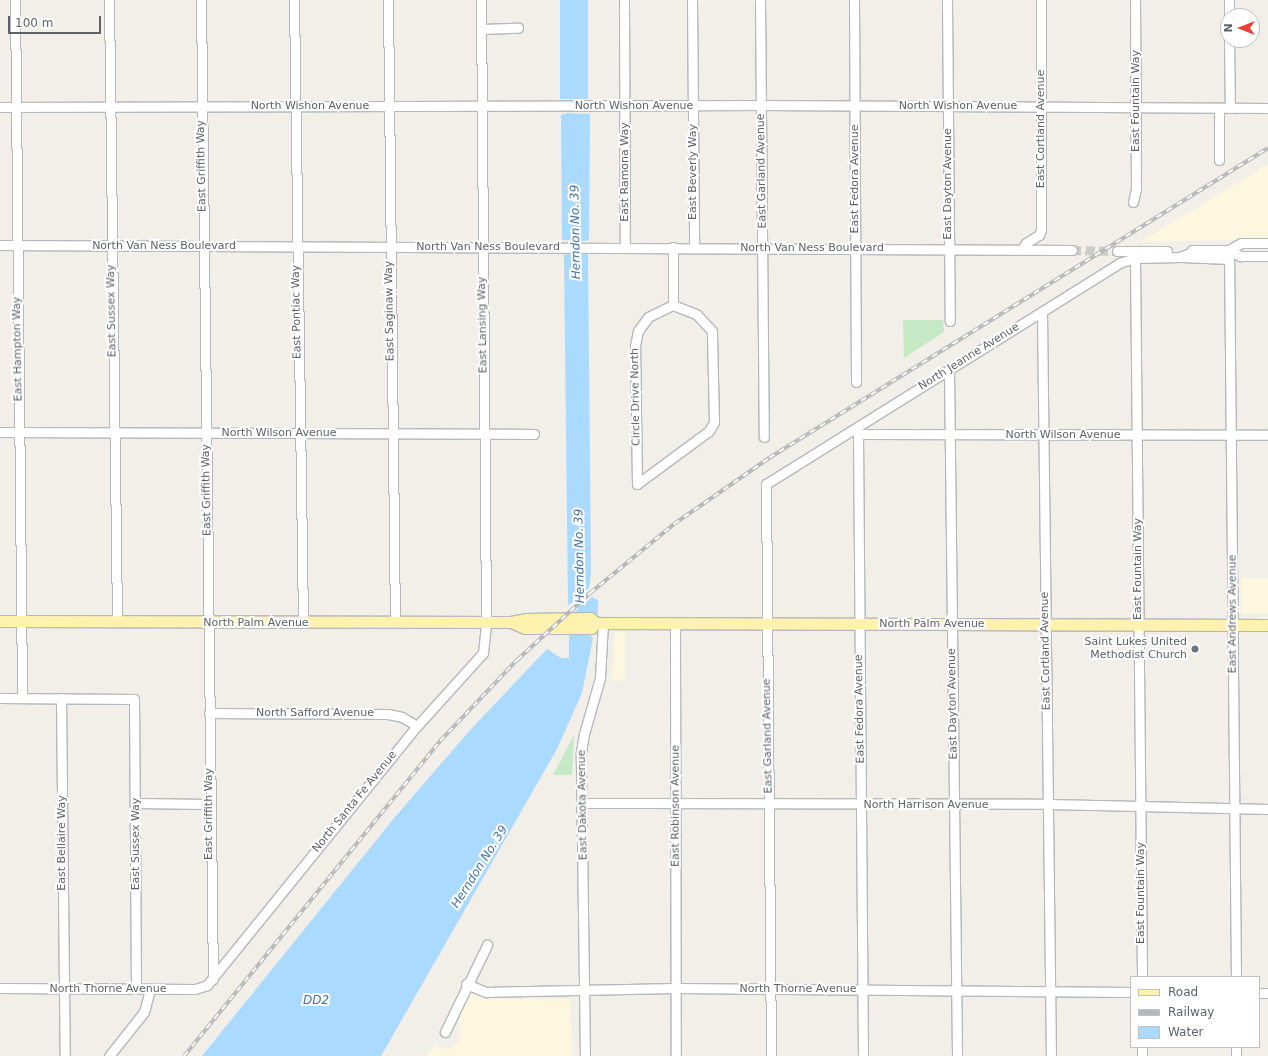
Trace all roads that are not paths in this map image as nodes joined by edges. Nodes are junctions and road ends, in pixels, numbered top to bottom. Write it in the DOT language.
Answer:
graph roads {
  1 [pos="15,0"];
  2 [pos="109,0"];
  3 [pos="201,0"];
  4 [pos="294,0"];
  5 [pos="388,0"];
  6 [pos="481,0"];
  7 [pos="624,0"];
  8 [pos="692,0"];
  9 [pos="760,0"];
  10 [pos="854,0"];
  11 [pos="947,0"];
  12 [pos="1041,0"];
  13 [pos="1135,0"];
  14 [pos="518,28"];
  15 [pos="481,29"];
  16 [pos="1229,48"];
  17 [pos="388,105"];
  18 [pos="762,105"];
  19 [pos="295,106"];
  20 [pos="481,106"];
  21 [pos="626,106"];
  22 [pos="693,106"];
  23 [pos="854,106"];
  24 [pos="948,106"];
  25 [pos="1041,106"];
  26 [pos="1136,106"];
  27 [pos="0,107"];
  28 [pos="16,107"];
  29 [pos="109,107"];
  30 [pos="202,107"];
  31 [pos="1219,108"];
  32 [pos="1230,108"];
  33 [pos="1268,108"];
  34 [pos="1219,160"];
  35 [pos="1133,202"];
  36 [pos="1268,243"];
  37 [pos="0,246"];
  38 [pos="17,246"];
  39 [pos="111,246"];
  40 [pos="203,246"];
  41 [pos="296,246"];
  42 [pos="390,247"];
  43 [pos="482,247"];
  44 [pos="625,247"];
  45 [pos="673,247"];
  46 [pos="694,247"];
  47 [pos="763,248"];
  48 [pos="855,248"];
  49 [pos="949,248"];
  50 [pos="1022,249"];
  51 [pos="1072,250"];
  52 [pos="1197,250"];
  53 [pos="1117,251"];
  54 [pos="1229,254"];
  55 [pos="1268,256"];
  56 [pos="1180,257"];
  57 [pos="1136,258"];
  58 [pos="673,305"];
  59 [pos="1042,312"];
  60 [pos="950,321"];
  61 [pos="949,370"];
  62 [pos="856,382"];
  63 [pos="0,432"];
  64 [pos="19,432"];
  65 [pos="113,432"];
  66 [pos="856,432"];
  67 [pos="206,433"];
  68 [pos="298,433"];
  69 [pos="392,434"];
  70 [pos="485,434"];
  71 [pos="534,434"];
  72 [pos="1231,434"];
  73 [pos="950,435"];
  74 [pos="1044,435"];
  75 [pos="1138,435"];
  76 [pos="1268,435"];
  77 [pos="764,437"];
  78 [pos="766,484"];
  79 [pos="0,621"];
  80 [pos="23,621"];
  81 [pos="117,622"];
  82 [pos="395,622"];
  83 [pos="486,622"];
  84 [pos="208,623"];
  85 [pos="303,623"];
  86 [pos="595,623"];
  87 [pos="675,623"];
  88 [pos="765,623"];
  89 [pos="858,624"];
  90 [pos="952,624"];
  91 [pos="1045,624"];
  92 [pos="1138,624"];
  93 [pos="1232,625"];
  94 [pos="1268,625"];
  95 [pos="22,697"];
  96 [pos="0,698"];
  97 [pos="61,698"];
  98 [pos="209,713"];
  99 [pos="417,726"];
  100 [pos="136,803"];
  101 [pos="584,803"];
  102 [pos="209,804"];
  103 [pos="676,804"];
  104 [pos="770,804"];
  105 [pos="1048,804"];
  106 [pos="861,805"];
  107 [pos="954,805"];
  108 [pos="1141,807"];
  109 [pos="1268,808"];
  110 [pos="1235,809"];
  111 [pos="487,945"];
  112 [pos="1142,976"];
  113 [pos="1236,976"];
  114 [pos="212,979"];
  115 [pos="466,984"];
  116 [pos="0,988"];
  117 [pos="136,988"];
  118 [pos="676,988"];
  119 [pos="63,989"];
  120 [pos="150,989"];
  121 [pos="771,989"];
  122 [pos="862,989"];
  123 [pos="955,989"];
  124 [pos="582,990"];
  125 [pos="1051,990"];
  126 [pos="1130,992"];
  127 [pos="445,1032"];
  128 [pos="65,1056"];
  129 [pos="109,1056"];
  130 [pos="585,1056"];
  131 [pos="676,1056"];
  132 [pos="771,1056"];
  133 [pos="863,1056"];
  134 [pos="957,1056"];
  135 [pos="1051,1056"];
  1 -- 28 [label="street, East Hampton Way"];
  2 -- 29 [label="street, East Sussex Way"];
  3 -- 30 [label="street, East Griffith Way"];
  4 -- 19 [label="street, East Pontiac Way"];
  5 -- 17 [label="street, East Saginaw Way"];
  6 -- 15 [label="street, East Lansing Way"];
  7 -- 21 [label="street, East Ramona Way"];
  8 -- 22 [label="street, East Beverly Way"];
  9 -- 18 [label="street, East Garland Avenue"];
  10 -- 23 [label="street, East Fedora Avenue"];
  11 -- 24 [label="street, East Dayton Avenue"];
  12 -- 25 [label="street, East Cortland Avenue"];
  13 -- 26 [label="street, East Fountain Way"];
  14 -- 15 [label="street"];
  15 -- 20 [label="street, East Lansing Way"];
  16 -- 32 [label="street"];
  17 -- 19 [label="street, North Wishon Avenue"];
  17 -- 20 [label="street, North Wishon Avenue"];
  17 -- 42 [label="street, East Saginaw Way"];
  18 -- 22 [label="street, North Wishon Avenue"];
  18 -- 23 [label="street, North Wishon Avenue"];
  18 -- 47 [label="street, East Garland Avenue"];
  19 -- 30 [label="street, North Wishon Avenue"];
  19 -- 41 [label="street, East Pontiac Way"];
  20 -- 21 [label="street, North Wishon Avenue"];
  20 -- 43 [label="street, East Lansing Way"];
  21 -- 22 [label="street, North Wishon Avenue"];
  21 -- 44 [label="street, East Ramona Way"];
  22 -- 46 [label="street, East Beverly Way"];
  23 -- 24 [label="street, North Wishon Avenue"];
  23 -- 48 [label="street, East Fedora Avenue"];
  24 -- 25 [label="street, North Wishon Avenue"];
  24 -- 49 [label="street, East Dayton Avenue"];
  25 -- 26 [label="street, North Wishon Avenue"];
  25 -- 50 [label="street, East Cortland Avenue"];
  26 -- 31 [label="street, North Wishon Avenue"];
  26 -- 35 [label="street, East Fountain Way"];
  27 -- 28 [label="street, North Wishon Avenue"];
  28 -- 29 [label="street, North Wishon Avenue"];
  28 -- 38 [label="street, East Hampton Way"];
  29 -- 30 [label="street, North Wishon Avenue"];
  29 -- 39 [label="street, East Sussex Way"];
  30 -- 40 [label="street, East Griffith Way"];
  31 -- 32 [label="street, North Wishon Avenue"];
  31 -- 34 [label="street"];
  32 -- 33 [label="street, North Wishon Avenue"];
  36 -- 54 [label="street"];
  37 -- 38 [label="street, North Van Ness Boulevard"];
  38 -- 39 [label="street, North Van Ness Boulevard"];
  38 -- 64 [label="street, East Hampton Way"];
  39 -- 40 [label="street, North Van Ness Boulevard"];
  39 -- 65 [label="street, East Sussex Way"];
  40 -- 41 [label="street, North Van Ness Boulevard"];
  40 -- 67 [label="street, East Griffith Way"];
  41 -- 42 [label="street, North Van Ness Boulevard"];
  41 -- 68 [label="street, East Pontiac Way"];
  42 -- 43 [label="street, North Van Ness Boulevard"];
  42 -- 69 [label="street, East Saginaw Way"];
  43 -- 44 [label="street, North Van Ness Boulevard"];
  43 -- 70 [label="street, East Lansing Way"];
  44 -- 45 [label="street, North Van Ness Boulevard"];
  45 -- 46 [label="street, North Van Ness Boulevard"];
  45 -- 58 [label="street"];
  46 -- 47 [label="street, North Van Ness Boulevard"];
  47 -- 48 [label="street, North Van Ness Boulevard"];
  47 -- 77 [label="street, East Garland Avenue"];
  48 -- 49 [label="street, North Van Ness Boulevard"];
  48 -- 62 [label="street, East Fedora Avenue"];
  49 -- 50 [label="street, North Van Ness Boulevard"];
  49 -- 60 [label="street, East Dayton Avenue"];
  50 -- 51 [label="street, North Van Ness Boulevard"];
  52 -- 53 [label="street"];
  52 -- 54 [label="street"];
  52 -- 56 [label="street, North Jeanne Avenue"];
  54 -- 55 [label="street"];
  54 -- 56 [label="street, North Jeanne Avenue"];
  54 -- 72 [label="street, East Andrews Avenue"];
  56 -- 57 [label="street, North Jeanne Avenue"];
  57 -- 59 [label="street, North Jeanne Avenue"];
  57 -- 75 [label="street, East Fountain Way"];
  58 -- 58 [label="street, Circle Drive North"];
  59 -- 61 [label="street, North Jeanne Avenue"];
  59 -- 74 [label="street, East Cortland Avenue"];
  61 -- 66 [label="street, North Jeanne Avenue"];
  61 -- 73 [label="street, East Dayton Avenue"];
  63 -- 64 [label="street, North Wilson Avenue"];
  64 -- 65 [label="street, North Wilson Avenue"];
  64 -- 80 [label="street, East Hampton Way"];
  65 -- 67 [label="street, North Wilson Avenue"];
  65 -- 81 [label="street, East Sussex Way"];
  66 -- 73 [label="street, North Wilson Avenue"];
  66 -- 78 [label="street, North Jeanne Avenue"];
  66 -- 89 [label="street, East Fedora Avenue"];
  67 -- 68 [label="street, North Wilson Avenue"];
  67 -- 84 [label="street, East Griffith Way"];
  68 -- 69 [label="street, North Wilson Avenue"];
  68 -- 85 [label="street, East Pontiac Way"];
  69 -- 70 [label="street, North Wilson Avenue"];
  69 -- 82 [label="street, East Saginaw Way"];
  70 -- 71 [label="street, North Wilson Avenue"];
  70 -- 83 [label="street, East Lansing Way"];
  72 -- 75 [label="street, North Wilson Avenue"];
  72 -- 76 [label="street, North Wilson Avenue"];
  72 -- 93 [label="street, East Andrews Avenue"];
  73 -- 74 [label="street, North Wilson Avenue"];
  73 -- 90 [label="street, East Dayton Avenue"];
  74 -- 75 [label="street, North Wilson Avenue"];
  74 -- 91 [label="street, East Cortland Avenue"];
  75 -- 92 [label="street, East Fountain Way"];
  78 -- 88 [label="street, East Garland Avenue"];
  79 -- 80 [label="main road, North Palm Avenue"];
  80 -- 81 [label="main road, North Palm Avenue"];
  80 -- 95 [label="street, East Hampton Way"];
  81 -- 84 [label="main road, North Palm Avenue"];
  82 -- 83 [label="main road, North Palm Avenue"];
  82 -- 85 [label="main road, North Palm Avenue"];
  83 -- 86 [label="main road, North Palm Avenue"];
  83 -- 99 [label="street, North Santa Fe Avenue"];
  84 -- 85 [label="main road, North Palm Avenue"];
  84 -- 98 [label="street, East Griffith Way"];
  86 -- 87 [label="main road, North Palm Avenue"];
  86 -- 101 [label="street, East Dakota Avenue"];
  87 -- 88 [label="main road, North Palm Avenue"];
  87 -- 103 [label="street, East Robinson Avenue"];
  88 -- 89 [label="main road, North Palm Avenue"];
  88 -- 104 [label="street, East Garland Avenue"];
  89 -- 90 [label="main road, North Palm Avenue"];
  89 -- 106 [label="street, East Fedora Avenue"];
  90 -- 91 [label="main road, North Palm Avenue"];
  90 -- 107 [label="street, East Dayton Avenue"];
  91 -- 92 [label="main road, North Palm Avenue"];
  91 -- 105 [label="street, East Cortland Avenue"];
  92 -- 93 [label="main road, North Palm Avenue"];
  92 -- 108 [label="street, East Fountain Way"];
  93 -- 94 [label="main road, North Palm Avenue"];
  93 -- 110 [label="street, East Andrews Avenue"];
  95 -- 96 [label="street"];
  95 -- 97 [label="street"];
  97 -- 100 [label="street, East Sussex Way"];
  97 -- 119 [label="street, East Bellaire Way"];
  98 -- 99 [label="street, North Safford Avenue"];
  98 -- 102 [label="street, East Griffith Way"];
  99 -- 114 [label="street, North Santa Fe Avenue"];
  100 -- 102 [label="street"];
  100 -- 117 [label="street, East Sussex Way"];
  101 -- 103 [label="street, North Harrison Avenue"];
  101 -- 124 [label="street, East Dakota Avenue"];
  102 -- 114 [label="street, East Griffith Way"];
  103 -- 104 [label="street, North Harrison Avenue"];
  103 -- 118 [label="street, East Robinson Avenue"];
  104 -- 106 [label="street, North Harrison Avenue"];
  104 -- 121 [label="street, East Garland Avenue"];
  105 -- 107 [label="street, North Harrison Avenue"];
  105 -- 108 [label="street, North Harrison Avenue"];
  105 -- 125 [label="street, East Cortland Avenue"];
  106 -- 107 [label="street, North Harrison Avenue"];
  106 -- 122 [label="street, East Fedora Avenue"];
  107 -- 123 [label="street, East Dayton Avenue"];
  108 -- 110 [label="street, North Harrison Avenue"];
  108 -- 112 [label="street, East Fountain Way"];
  109 -- 110 [label="street, North Harrison Avenue"];
  110 -- 113 [label="street, East Andrews Avenue"];
  111 -- 115 [label="street"];
  114 -- 120 [label="street, North Thorne Avenue"];
  115 -- 124 [label="street, North Thorne Avenue"];
  115 -- 127 [label="street"];
  116 -- 119 [label="street, North Thorne Avenue"];
  117 -- 119 [label="street, North Thorne Avenue"];
  117 -- 120 [label="street, North Thorne Avenue"];
  118 -- 121 [label="street, North Thorne Avenue"];
  118 -- 124 [label="street, North Thorne Avenue"];
  118 -- 131 [label="street, East Robinson Avenue"];
  119 -- 128 [label="street, East Bellaire Way"];
  120 -- 129 [label="street"];
  121 -- 122 [label="street, North Thorne Avenue"];
  121 -- 132 [label="street, East Garland Avenue"];
  122 -- 123 [label="street, North Thorne Avenue"];
  122 -- 133 [label="street, East Fedora Avenue"];
  123 -- 125 [label="street, North Thorne Avenue"];
  123 -- 134 [label="street, East Dayton Avenue"];
  124 -- 130 [label="street, East Dakota Avenue"];
  125 -- 126 [label="street, North Thorne Avenue"];
  125 -- 135 [label="street, East Cortland Avenue"];
}
